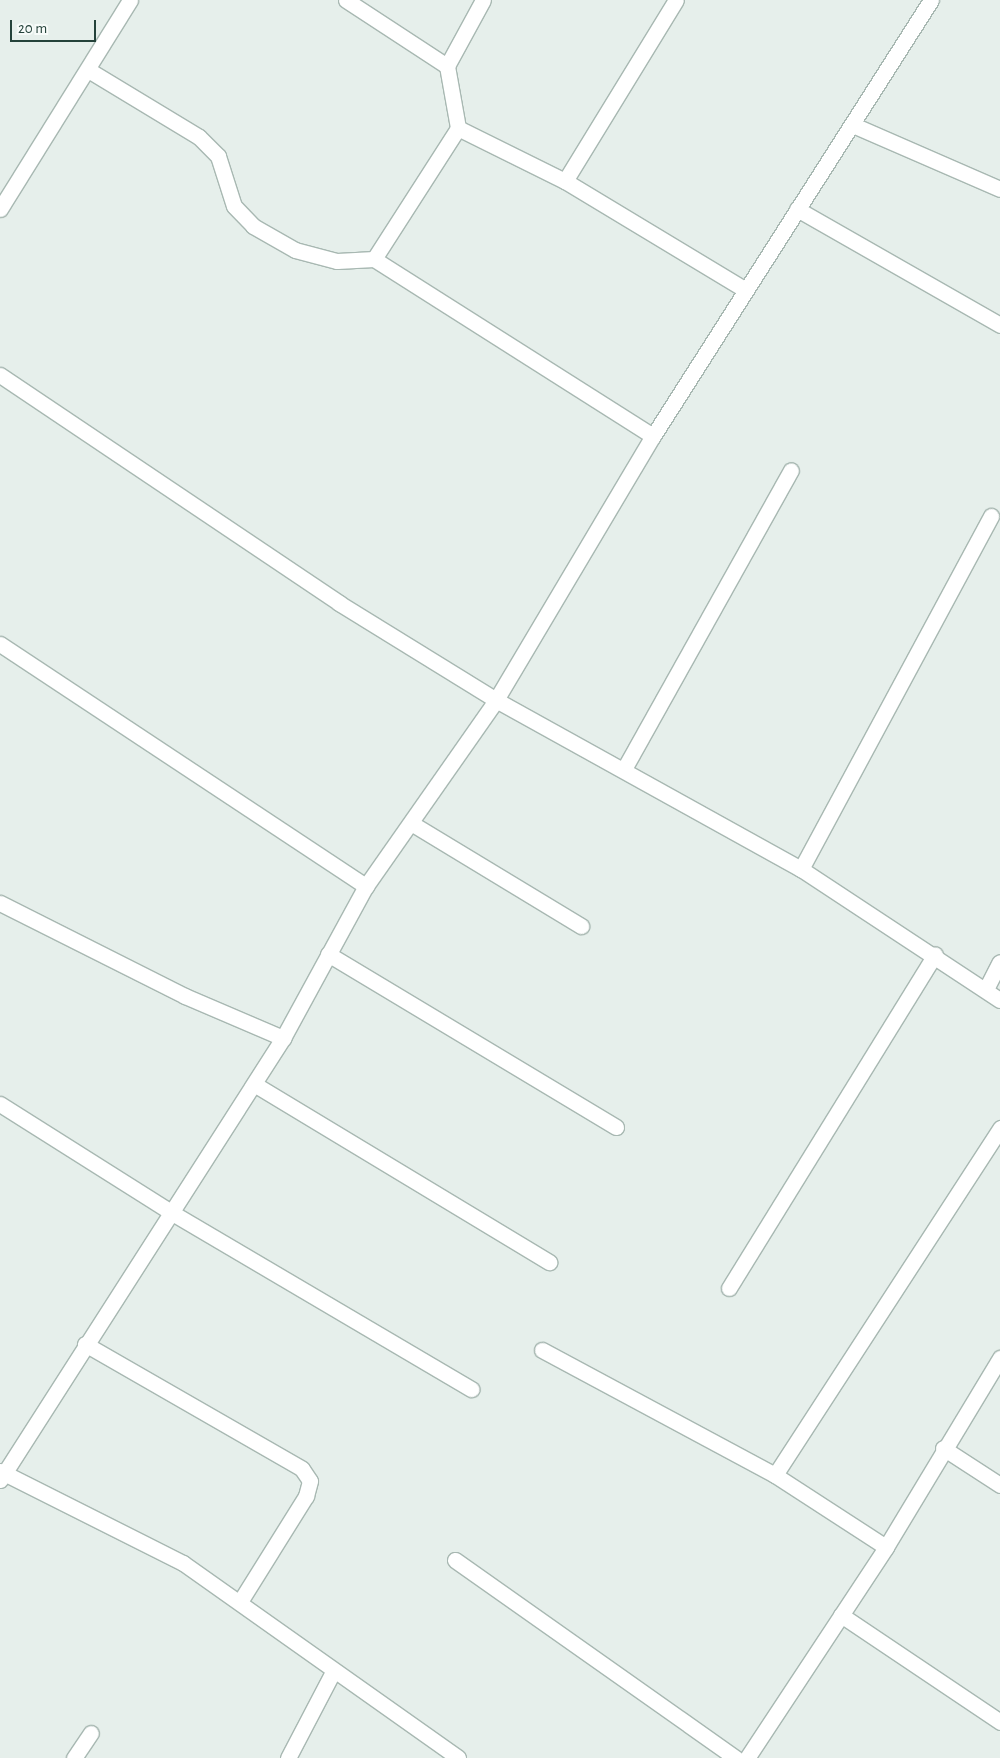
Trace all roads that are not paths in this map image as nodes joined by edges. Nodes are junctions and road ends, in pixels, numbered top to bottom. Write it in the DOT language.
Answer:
graph roads {
  1 [pos="130,0"];
  2 [pos="346,0"];
  3 [pos="483,0"];
  4 [pos="676,0"];
  5 [pos="931,0"];
  6 [pos="448,66"];
  7 [pos="90,71"];
  8 [pos="853,125"];
  9 [pos="458,128"];
  10 [pos="565,181"];
  11 [pos="1000,189"];
  12 [pos="0,209"];
  13 [pos="797,209"];
  14 [pos="374,259"];
  15 [pos="746,290"];
  16 [pos="1000,325"];
  17 [pos="0,375"];
  18 [pos="653,436"];
  19 [pos="791,470"];
  20 [pos="991,516"];
  21 [pos="0,644"];
  22 [pos="496,700"];
  23 [pos="624,769"];
  24 [pos="411,823"];
  25 [pos="801,869"];
  26 [pos="366,886"];
  27 [pos="0,903"];
  28 [pos="581,926"];
  29 [pos="328,954"];
  30 [pos="935,955"];
  31 [pos="1000,962"];
  32 [pos="986,989"];
  33 [pos="1000,1000"];
  34 [pos="282,1038"];
  35 [pos="254,1084"];
  36 [pos="0,1104"];
  37 [pos="616,1127"];
  38 [pos="1000,1128"];
  39 [pos="169,1211"];
  40 [pos="549,1262"];
  41 [pos="729,1288"];
  42 [pos="85,1344"];
  43 [pos="542,1350"];
  44 [pos="1000,1358"];
  45 [pos="471,1389"];
  46 [pos="943,1448"];
  47 [pos="1,1475"];
  48 [pos="775,1475"];
  49 [pos="1000,1485"];
  50 [pos="886,1547"];
  51 [pos="455,1560"];
  52 [pos="241,1600"];
  53 [pos="841,1615"];
  54 [pos="333,1672"];
  55 [pos="1000,1722"];
  56 [pos="91,1733"];
  57 [pos="74,1758"];
  58 [pos="288,1758"];
  59 [pos="458,1758"];
  60 [pos="736,1758"];
  61 [pos="748,1758"];
  1 -- 7 [label="street"];
  2 -- 6 [label="street"];
  3 -- 6 [label="street"];
  4 -- 10 [label="street"];
  5 -- 8 [label="street"];
  6 -- 9 [label="street"];
  7 -- 12 [label="street"];
  7 -- 14 [label="street"];
  8 -- 11 [label="street"];
  8 -- 13 [label="street"];
  9 -- 10 [label="street"];
  9 -- 14 [label="street"];
  10 -- 15 [label="street"];
  13 -- 15 [label="street"];
  13 -- 16 [label="street"];
  14 -- 18 [label="street"];
  15 -- 18 [label="street"];
  17 -- 22 [label="street"];
  18 -- 22 [label="street"];
  19 -- 23 [label="street"];
  20 -- 25 [label="street"];
  21 -- 26 [label="street"];
  22 -- 23 [label="street"];
  22 -- 24 [label="street"];
  23 -- 25 [label="street"];
  24 -- 26 [label="street"];
  24 -- 28 [label="street"];
  25 -- 30 [label="street"];
  26 -- 29 [label="street"];
  27 -- 34 [label="street"];
  29 -- 34 [label="street"];
  29 -- 37 [label="street"];
  30 -- 32 [label="street"];
  30 -- 41 [label="street"];
  31 -- 32 [label="street"];
  32 -- 33 [label="street"];
  34 -- 35 [label="street"];
  35 -- 39 [label="street"];
  35 -- 40 [label="street"];
  36 -- 39 [label="street"];
  38 -- 48 [label="street"];
  39 -- 42 [label="street"];
  39 -- 45 [label="street"];
  42 -- 47 [label="street"];
  42 -- 52 [label="street"];
  43 -- 48 [label="street"];
  44 -- 46 [label="street"];
  46 -- 49 [label="street"];
  46 -- 50 [label="street"];
  47 -- 52 [label="street"];
  48 -- 50 [label="street"];
  50 -- 53 [label="street"];
  51 -- 60 [label="street"];
  52 -- 54 [label="street"];
  53 -- 55 [label="street"];
  53 -- 61 [label="street"];
  54 -- 58 [label="street"];
  54 -- 59 [label="street"];
  56 -- 57 [label="street"];
}
